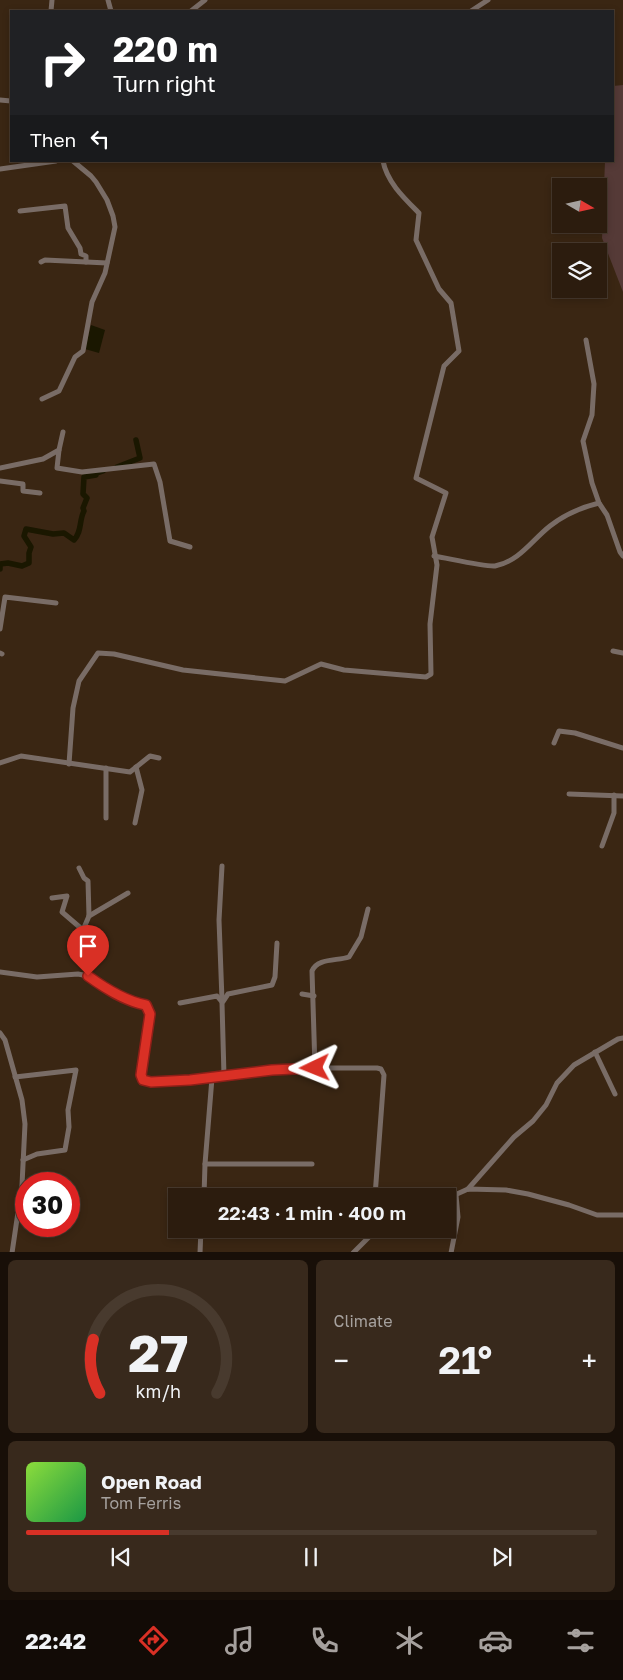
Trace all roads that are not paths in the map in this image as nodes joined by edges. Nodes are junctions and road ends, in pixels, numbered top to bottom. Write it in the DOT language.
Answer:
graph roads {
  1 [pos="205,0"];
  2 [pos="488,0"];
  3 [pos="192,10"];
  4 [pos="473,10"];
  5 [pos="49,162"];
  6 [pos="74,162"];
  7 [pos="383,162"];
  8 [pos="0,169"];
  9 [pos="20,211"];
  10 [pos="41,262"];
  11 [pos="86,262"];
  12 [pos="107,263"];
  13 [pos="586,340"];
  14 [pos="42,399"];
  15 [pos="63,432"];
  16 [pos="59,450"];
  17 [pos="0,468"];
  18 [pos="0,481"];
  19 [pos="40,492"];
  20 [pos="599,502"];
  21 [pos="190,547"];
  22 [pos="434,556"];
  23 [pos="623,556"];
  24 [pos="56,602"];
  25 [pos="0,629"];
  26 [pos="614,651"];
  27 [pos="623,653"];
  28 [pos="554,742"];
  29 [pos="623,748"];
  30 [pos="159,758"];
  31 [pos="0,763"];
  32 [pos="69,764"];
  33 [pos="136,767"];
  34 [pos="106,768"];
  35 [pos="569,794"];
  36 [pos="614,795"];
  37 [pos="623,796"];
  38 [pos="106,818"];
  39 [pos="135,824"];
  40 [pos="602,846"];
  41 [pos="222,866"];
  42 [pos="80,868"];
  43 [pos="128,893"];
  44 [pos="52,898"];
  45 [pos="368,909"];
  46 [pos="89,916"];
  47 [pos="83,930"];
  48 [pos="277,943"];
  49 [pos="0,972"];
  50 [pos="88,976"];
  51 [pos="302,994"];
  52 [pos="314,996"];
  53 [pos="222,1002"];
  54 [pos="180,1003"];
  55 [pos="0,1034"];
  56 [pos="623,1038"];
  57 [pos="595,1052"];
  58 [pos="315,1068"];
  59 [pos="224,1076"];
  60 [pos="16,1077"];
  61 [pos="212,1078"];
  62 [pos="615,1094"];
  63 [pos="23,1160"];
  64 [pos="205,1164"];
  65 [pos="312,1164"];
  66 [pos="204,1188"];
  67 [pos="376,1188"];
  68 [pos="468,1190"];
  69 [pos="456,1195"];
  70 [pos="623,1215"];
  71 [pos="456,1227"];
  72 [pos="201,1238"];
  73 [pos="366,1238"];
  74 [pos="454,1238"];
  75 [pos="12,1252"];
  76 [pos="200,1252"];
  77 [pos="353,1252"];
  78 [pos="451,1252"];
  1 -- 3 [label="street"];
  2 -- 4 [label="street"];
  5 -- 8 [label="street"];
  6 -- 12 [label="street"];
  7 -- 22 [label="street"];
  9 -- 11 [label="street"];
  10 -- 11 [label="street"];
  11 -- 12 [label="street"];
  12 -- 14 [label="street"];
  13 -- 20 [label="street"];
  15 -- 16 [label="street"];
  16 -- 17 [label="street"];
  16 -- 21 [label="street"];
  18 -- 19 [label="street"];
  20 -- 22 [label="street"];
  20 -- 23 [label="street"];
  22 -- 32 [label="street"];
  24 -- 25 [label="street"];
  26 -- 27 [label="street"];
  28 -- 29 [label="street"];
  30 -- 33 [label="street"];
  31 -- 32 [label="street"];
  32 -- 34 [label="street"];
  33 -- 34 [label="street"];
  33 -- 39 [label="street"];
  34 -- 38 [label="street"];
  35 -- 36 [label="street"];
  36 -- 37 [label="street"];
  36 -- 40 [label="street"];
  41 -- 53 [label="street"];
  42 -- 46 [label="street"];
  43 -- 46 [label="street"];
  44 -- 47 [label="street"];
  45 -- 52 [label="street"];
  46 -- 47 [label="street"];
  47 -- 50 [label="street"];
  48 -- 53 [label="street"];
  49 -- 50 [label="street"];
  50 -- 61 [label="street"];
  51 -- 52 [label="street"];
  52 -- 58 [label="street"];
  53 -- 54 [label="street"];
  53 -- 59 [label="street"];
  55 -- 60 [label="street"];
  56 -- 57 [label="street"];
  57 -- 62 [label="street"];
  57 -- 68 [label="street"];
  58 -- 59 [label="street"];
  58 -- 67 [label="street"];
  59 -- 61 [label="street"];
  60 -- 63 [label="street"];
  60 -- 63 [label="street"];
  61 -- 64 [label="street"];
  63 -- 75 [label="street"];
  64 -- 65 [label="street"];
  64 -- 66 [label="street"];
  68 -- 69 [label="street"];
  68 -- 70 [label="street"];
  69 -- 71 [label="street"];
  72 -- 76 [label="street"];
  73 -- 77 [label="street"];
  74 -- 78 [label="street"];
}
